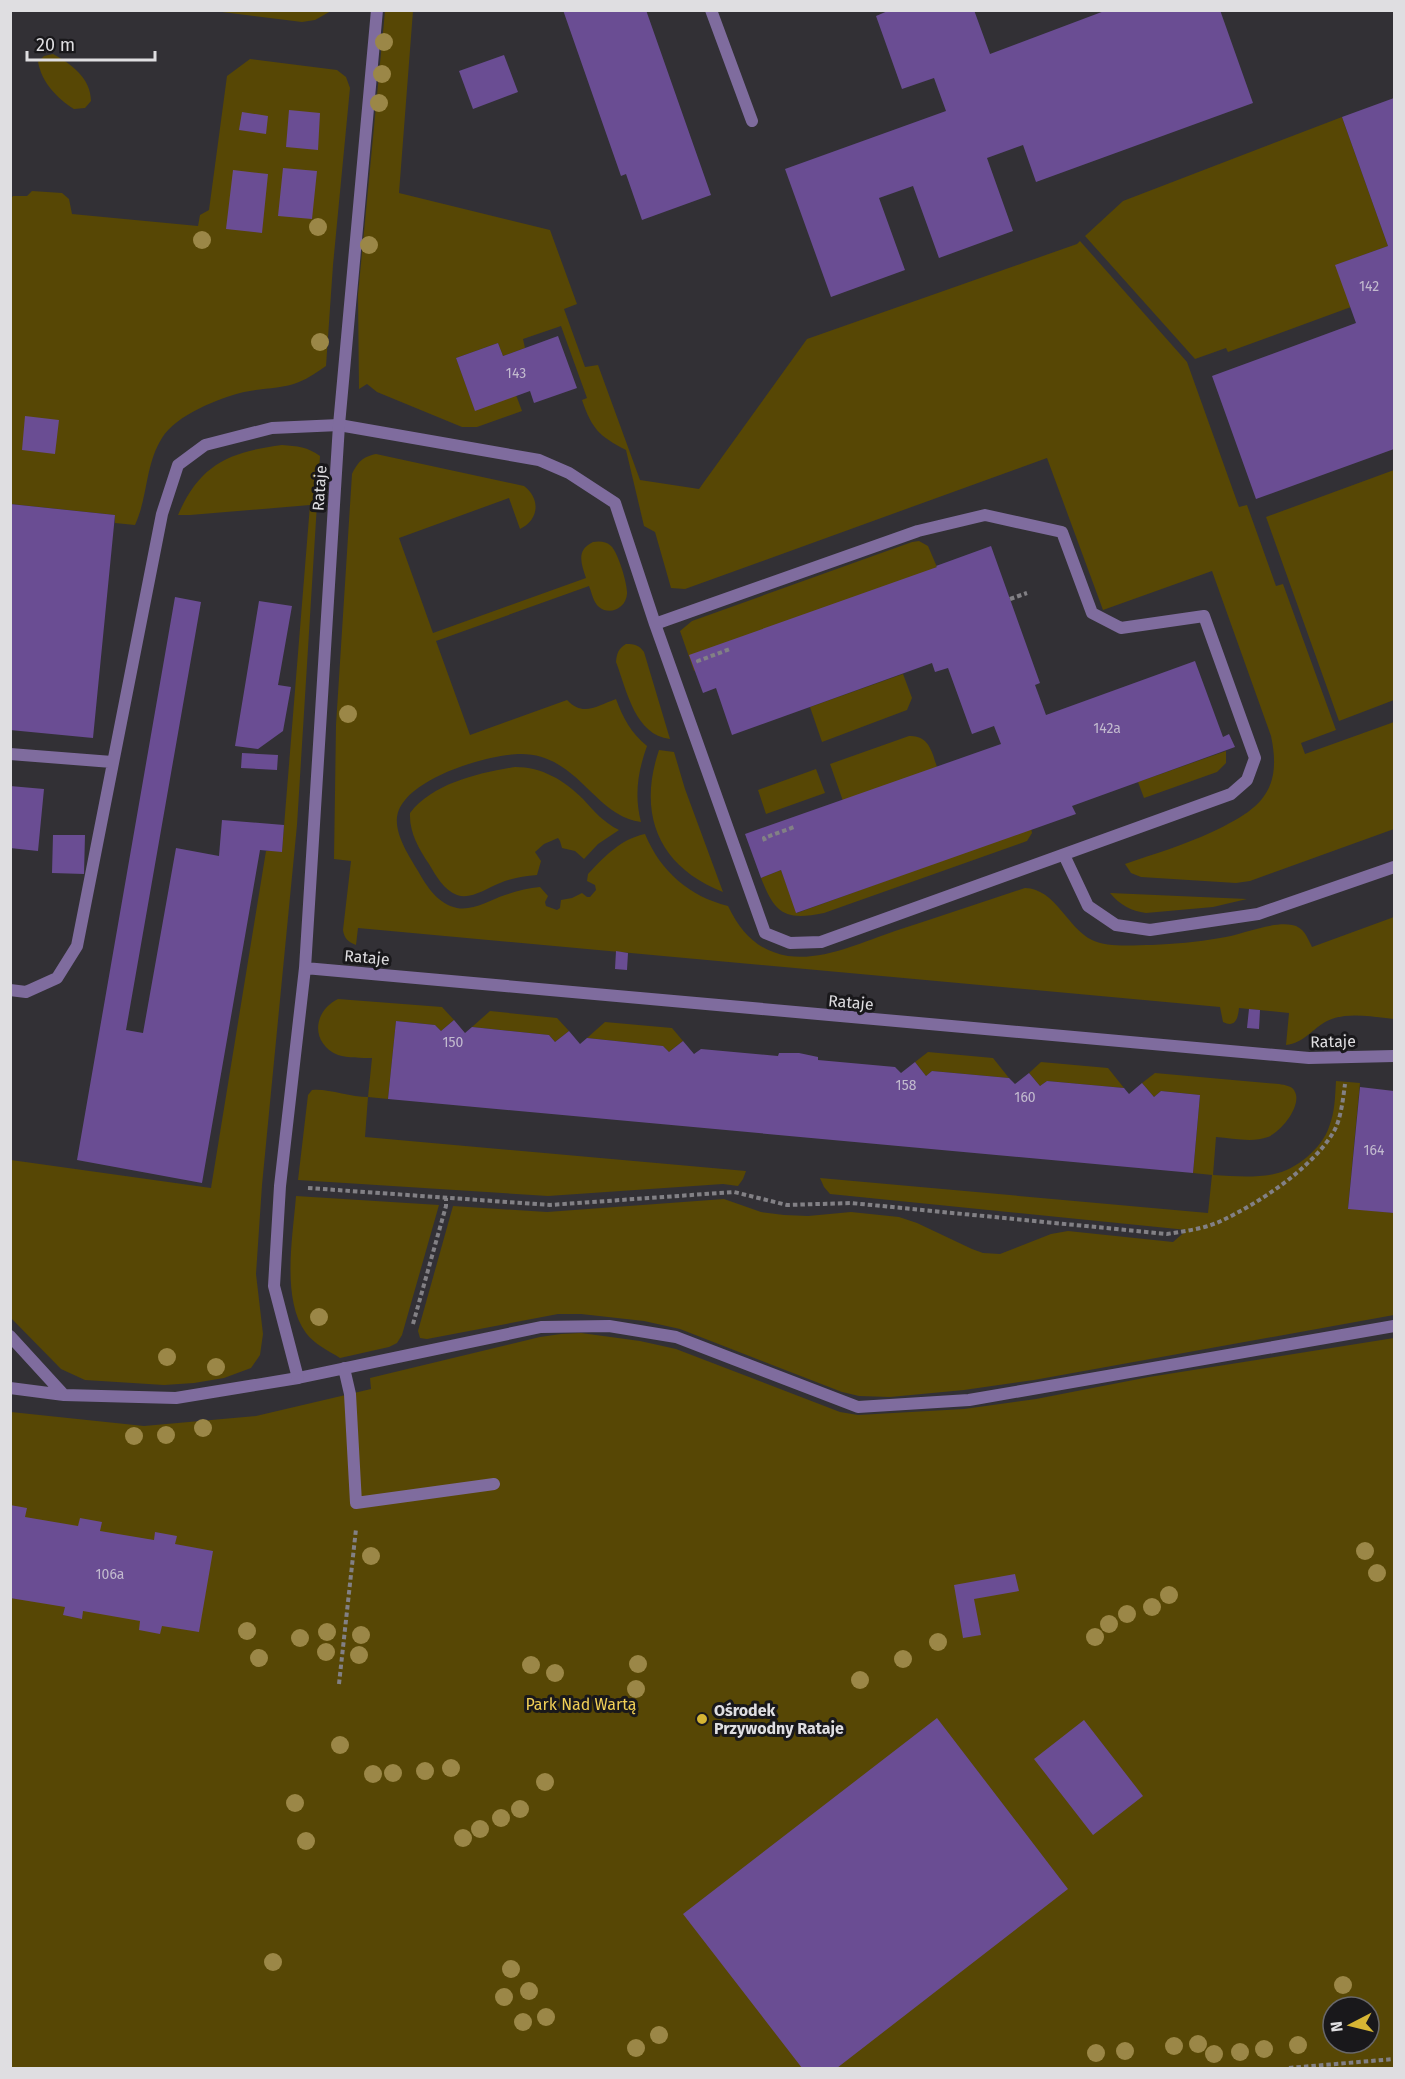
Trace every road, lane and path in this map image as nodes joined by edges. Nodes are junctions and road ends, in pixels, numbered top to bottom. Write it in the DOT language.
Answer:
graph roads {
  1 [pos="377,10"];
  2 [pos="711,10"];
  3 [pos="752,121"];
  4 [pos="339,425"];
  5 [pos="1027,593"];
  6 [pos="1010,599"];
  7 [pos="655,624"];
  8 [pos="730,649"];
  9 [pos="698,661"];
  10 [pos="10,754"];
  11 [pos="112,762"];
  12 [pos="794,827"];
  13 [pos="764,838"];
  14 [pos="1064,855"];
  15 [pos="1395,867"];
  16 [pos="304,968"];
  17 [pos="10,990"];
  18 [pos="1395,1056"];
  19 [pos="1349,1057"];
  20 [pos="280,1186"];
  21 [pos="446,1198"];
  22 [pos="415,1316"];
  23 [pos="1395,1326"];
  24 [pos="10,1336"];
  25 [pos="344,1368"];
  26 [pos="298,1378"];
  27 [pos="10,1388"];
  28 [pos="64,1395"];
  29 [pos="494,1484"];
  30 [pos="356,1534"];
  31 [pos="339,1684"];
  32 [pos="1395,2059"];
  33 [pos="1289,2068"];
  1 -- 4 [label="street, Rataje"];
  2 -- 3 [label="street"];
  4 -- 7 [label="street"];
  4 -- 11 [label="street"];
  4 -- 16 [label="street, Rataje"];
  5 -- 6 [label="path"];
  7 -- 14 [label="street"];
  7 -- 14 [label="street"];
  8 -- 9 [label="path"];
  10 -- 11 [label="street"];
  11 -- 17 [label="street"];
  12 -- 13 [label="path"];
  14 -- 15 [label="street"];
  16 -- 19 [label="street, Rataje"];
  16 -- 20 [label="street, Rataje"];
  18 -- 19 [label="street, Rataje"];
  19 -- 21 [label="path"];
  20 -- 21 [label="path"];
  20 -- 26 [label="street, Rataje"];
  21 -- 22 [label="path"];
  23 -- 25 [label="street"];
  24 -- 28 [label="street"];
  25 -- 26 [label="street"];
  25 -- 29 [label="street"];
  26 -- 28 [label="street"];
  27 -- 28 [label="street"];
  30 -- 31 [label="path"];
  32 -- 33 [label="path"];
}
